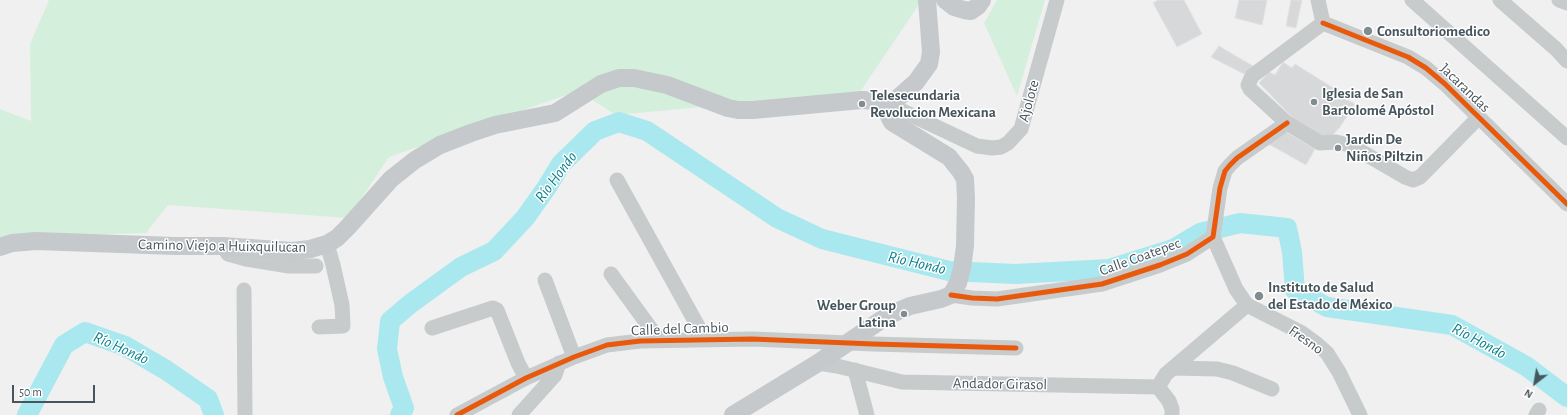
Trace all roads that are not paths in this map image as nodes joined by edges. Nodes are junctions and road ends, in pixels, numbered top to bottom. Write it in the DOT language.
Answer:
graph roads {
  1 [pos="927,0"];
  2 [pos="945,0"];
  3 [pos="982,0"];
  4 [pos="1056,0"];
  5 [pos="1318,0"];
  6 [pos="1412,0"];
  7 [pos="1500,0"];
  8 [pos="1559,0"];
  9 [pos="1567,3"];
  10 [pos="1323,23"];
  11 [pos="1567,61"];
  12 [pos="890,105"];
  13 [pos="1479,117"];
  14 [pos="1286,123"];
  15 [pos="1567,138"];
  16 [pos="617,180"];
  17 [pos="1567,204"];
  18 [pos="1213,234"];
  19 [pos="327,244"];
  20 [pos="223,246"];
  21 [pos="0,247"];
  22 [pos="316,266"];
  23 [pos="611,274"];
  24 [pos="545,280"];
  25 [pos="957,282"];
  26 [pos="244,290"];
  27 [pos="1247,305"];
  28 [pos="319,327"];
  29 [pos="432,328"];
  30 [pos="705,339"];
  31 [pos="660,340"];
  32 [pos="847,342"];
  33 [pos="1016,348"];
  34 [pos="574,356"];
  35 [pos="559,363"];
  36 [pos="818,363"];
  37 [pos="1173,368"];
  38 [pos="855,370"];
  39 [pos="526,378"];
  40 [pos="1158,387"];
  41 [pos="1272,389"];
  42 [pos="1169,413"];
  43 [pos="245,415"];
  44 [pos="457,415"];
  45 [pos="519,415"];
  46 [pos="733,415"];
  47 [pos="867,415"];
  48 [pos="1360,415"];
  1 -- 12 [label="main road"];
  2 -- 3 [label="main road"];
  4 -- 12 [label="street, Ajolote"];
  5 -- 10 [label="street"];
  6 -- 15 [label="street"];
  7 -- 11 [label="street"];
  8 -- 9 [label="street"];
  10 -- 13 [label="street, Jacarandas"];
  10 -- 14 [label="street"];
  12 -- 19 [label="main road, Camino Viejo a Huixquilucan"];
  12 -- 25 [label="main road"];
  13 -- 14 [label="street"];
  13 -- 17 [label="street, Jacarandas"];
  14 -- 18 [label="street"];
  16 -- 30 [label="street"];
  18 -- 25 [label="street, Calle Coatepec"];
  18 -- 27 [label="street"];
  19 -- 20 [label="main road, Camino Viejo a Huixquilucan"];
  19 -- 28 [label="street"];
  20 -- 21 [label="main road, Camino Viejo a Huixquilucan"];
  20 -- 22 [label="street"];
  23 -- 31 [label="street"];
  24 -- 34 [label="street"];
  25 -- 32 [label="main road, Calle Coatepec"];
  26 -- 43 [label="street"];
  27 -- 37 [label="street"];
  27 -- 48 [label="street, Fresno"];
  29 -- 39 [label="street"];
  30 -- 31 [label="street, Calle del Cambio"];
  30 -- 32 [label="street, Calle del Cambio"];
  31 -- 34 [label="street, Calle del Cambio"];
  32 -- 33 [label="street, Calle del Cambio"];
  32 -- 36 [label="main road, Calle Coatepec"];
  34 -- 35 [label="street, Calle del Cambio"];
  35 -- 39 [label="street, Calle del Cambio"];
  35 -- 45 [label="street"];
  36 -- 38 [label="street, Andador Girasol"];
  36 -- 46 [label="main road, Calle Coatepec"];
  37 -- 40 [label="street"];
  37 -- 41 [label="street"];
  38 -- 40 [label="street, Andador Girasol"];
  38 -- 47 [label="street"];
  39 -- 44 [label="street, Calle del Cambio"];
  40 -- 42 [label="street"];
}
